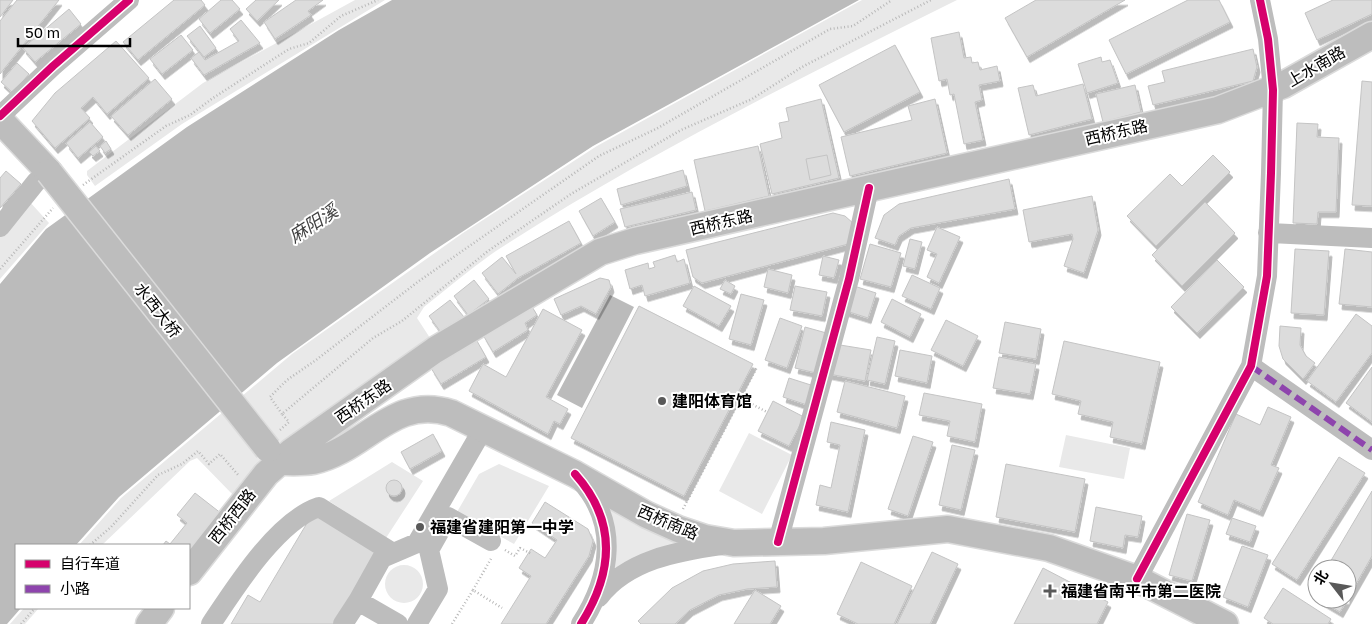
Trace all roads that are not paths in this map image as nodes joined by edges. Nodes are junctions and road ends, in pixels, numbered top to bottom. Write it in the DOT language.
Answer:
graph roads {
  1 [pos="129,0"];
  2 [pos="1260,0"];
  3 [pos="1372,35"];
  4 [pos="1372,55"];
  5 [pos="1273,90"];
  6 [pos="0,116"];
  7 [pos="0,120"];
  8 [pos="0,141"];
  9 [pos="42,177"];
  10 [pos="869,188"];
  11 [pos="0,227"];
  12 [pos="1268,233"];
  13 [pos="1372,238"];
  14 [pos="1251,366"];
  15 [pos="489,432"];
  16 [pos="1372,450"];
  17 [pos="266,462"];
  18 [pos="575,474"];
  19 [pos="448,517"];
  20 [pos="778,542"];
  21 [pos="734,543"];
  22 [pos="494,547"];
  23 [pos="393,553"];
  24 [pos="190,571"];
  25 [pos="1137,579"];
  26 [pos="358,601"];
  27 [pos="592,607"];
  28 [pos="160,609"];
  29 [pos="149,624"];
  30 [pos="211,624"];
  31 [pos="343,624"];
  32 [pos="398,624"];
  33 [pos="417,624"];
  34 [pos="581,624"];
  35 [pos="1225,624"];
  1 -- 6 [label="street"];
  2 -- 5 [label="street"];
  3 -- 5 [label="main road, 上水南路"];
  4 -- 5 [label="main road, 上水南路"];
  5 -- 10 [label="main road, 西桥东路"];
  5 -- 12 [label="street"];
  7 -- 9 [label="main road"];
  8 -- 9 [label="main road"];
  9 -- 11 [label="street"];
  9 -- 17 [label="main road, 水西大桥, bridge"];
  10 -- 17 [label="main road, 西桥东路"];
  10 -- 20 [label="street"];
  12 -- 13 [label="street"];
  12 -- 14 [label="street"];
  14 -- 16 [label="street"];
  14 -- 25 [label="street"];
  15 -- 17 [label="main road, 西桥南路"];
  15 -- 18 [label="main road, 西桥南路"];
  15 -- 19 [label="street"];
  15 -- 23 [label="street"];
  17 -- 24 [label="main road, 西桥西路"];
  18 -- 21 [label="main road, 西桥南路"];
  18 -- 27 [label="street"];
  19 -- 22 [label="street"];
  19 -- 33 [label="street"];
  20 -- 21 [label="main road, 西桥南路"];
  20 -- 25 [label="main road, 西桥南路"];
  21 -- 27 [label="street"];
  23 -- 26 [label="street"];
  23 -- 30 [label="street"];
  25 -- 35 [label="main road, 西桥南路"];
  26 -- 31 [label="street"];
  26 -- 32 [label="street"];
  27 -- 34 [label="street"];
  28 -- 29 [label="main road"];
}
